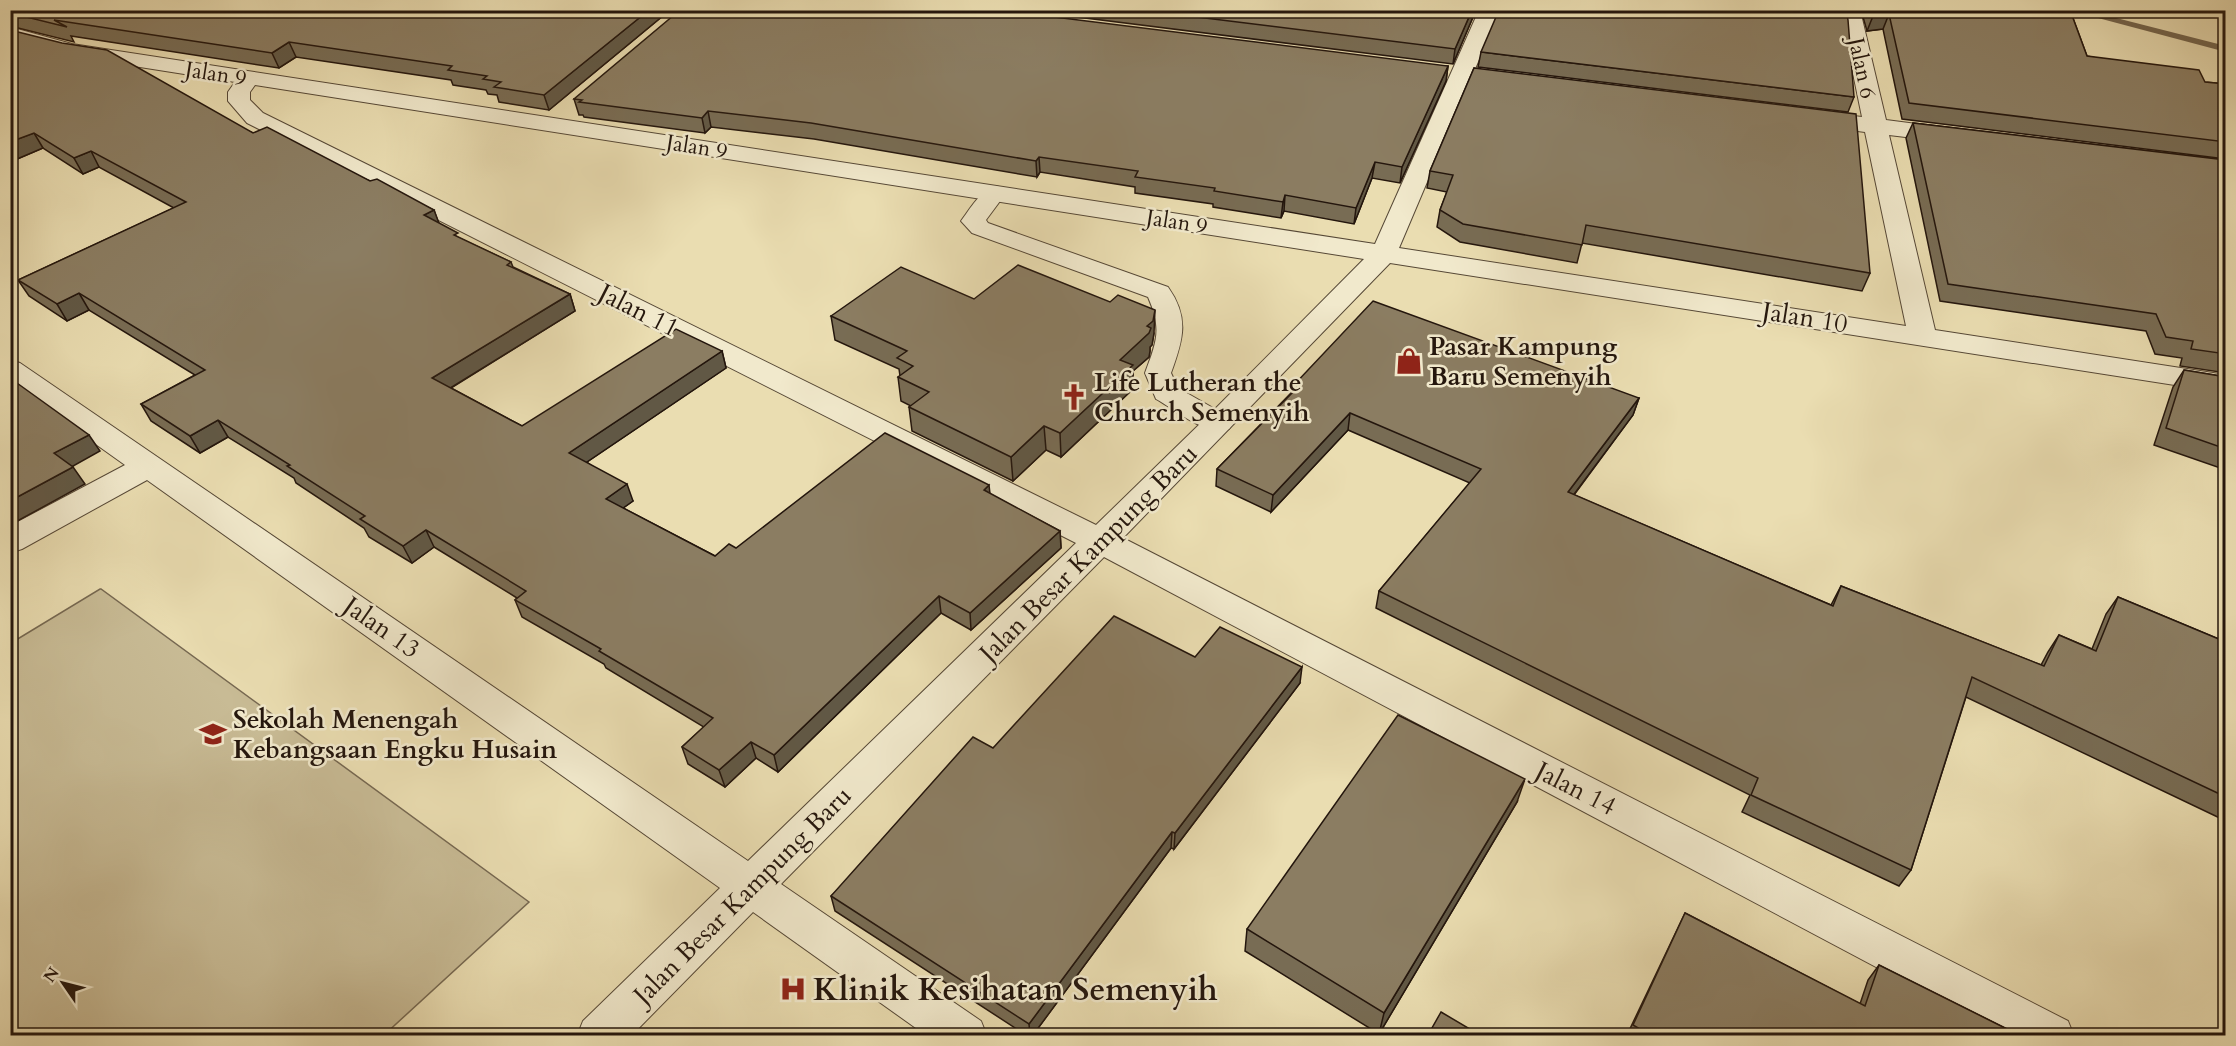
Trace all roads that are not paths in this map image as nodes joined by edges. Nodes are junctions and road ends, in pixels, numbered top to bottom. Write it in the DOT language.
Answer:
graph roads {
  1 [pos="1490,10"];
  2 [pos="1850,10"];
  3 [pos="10,33"];
  4 [pos="249,78"];
  5 [pos="1793,116"];
  6 [pos="1875,126"];
  7 [pos="1980,139"];
  8 [pos="995,193"];
  9 [pos="1384,253"];
  10 [pos="1922,335"];
  11 [pos="10,369"];
  12 [pos="2226,384"];
  13 [pos="1219,423"];
  14 [pos="149,465"];
  15 [pos="10,541"];
  16 [pos="1100,541"];
  17 [pos="753,885"];
  18 [pos="599,1035"];
  19 [pos="965,1035"];
  20 [pos="2052,1035"];
  1 -- 9 [label="street, Jalan Besar Kampung Baru"];
  2 -- 6 [label="street, Jalan 6"];
  3 -- 4 [label="street, Jalan 9"];
  4 -- 8 [label="street, Jalan 9"];
  4 -- 16 [label="street, Jalan 11"];
  5 -- 6 [label="street"];
  6 -- 7 [label="street"];
  6 -- 10 [label="street, Jalan 6"];
  8 -- 9 [label="street, Jalan 9"];
  8 -- 13 [label="lane"];
  9 -- 10 [label="street, Jalan 10"];
  9 -- 13 [label="street, Jalan Besar Kampung Baru"];
  10 -- 12 [label="street, Jalan 10"];
  11 -- 14 [label="street, Jalan 13"];
  13 -- 16 [label="street, Jalan Besar Kampung Baru"];
  14 -- 15 [label="street"];
  14 -- 17 [label="street, Jalan 13"];
  16 -- 17 [label="street, Jalan Besar Kampung Baru"];
  16 -- 20 [label="street, Jalan 14"];
  17 -- 18 [label="street, Jalan Besar Kampung Baru"];
  17 -- 19 [label="street, Jalan 13"];
}
